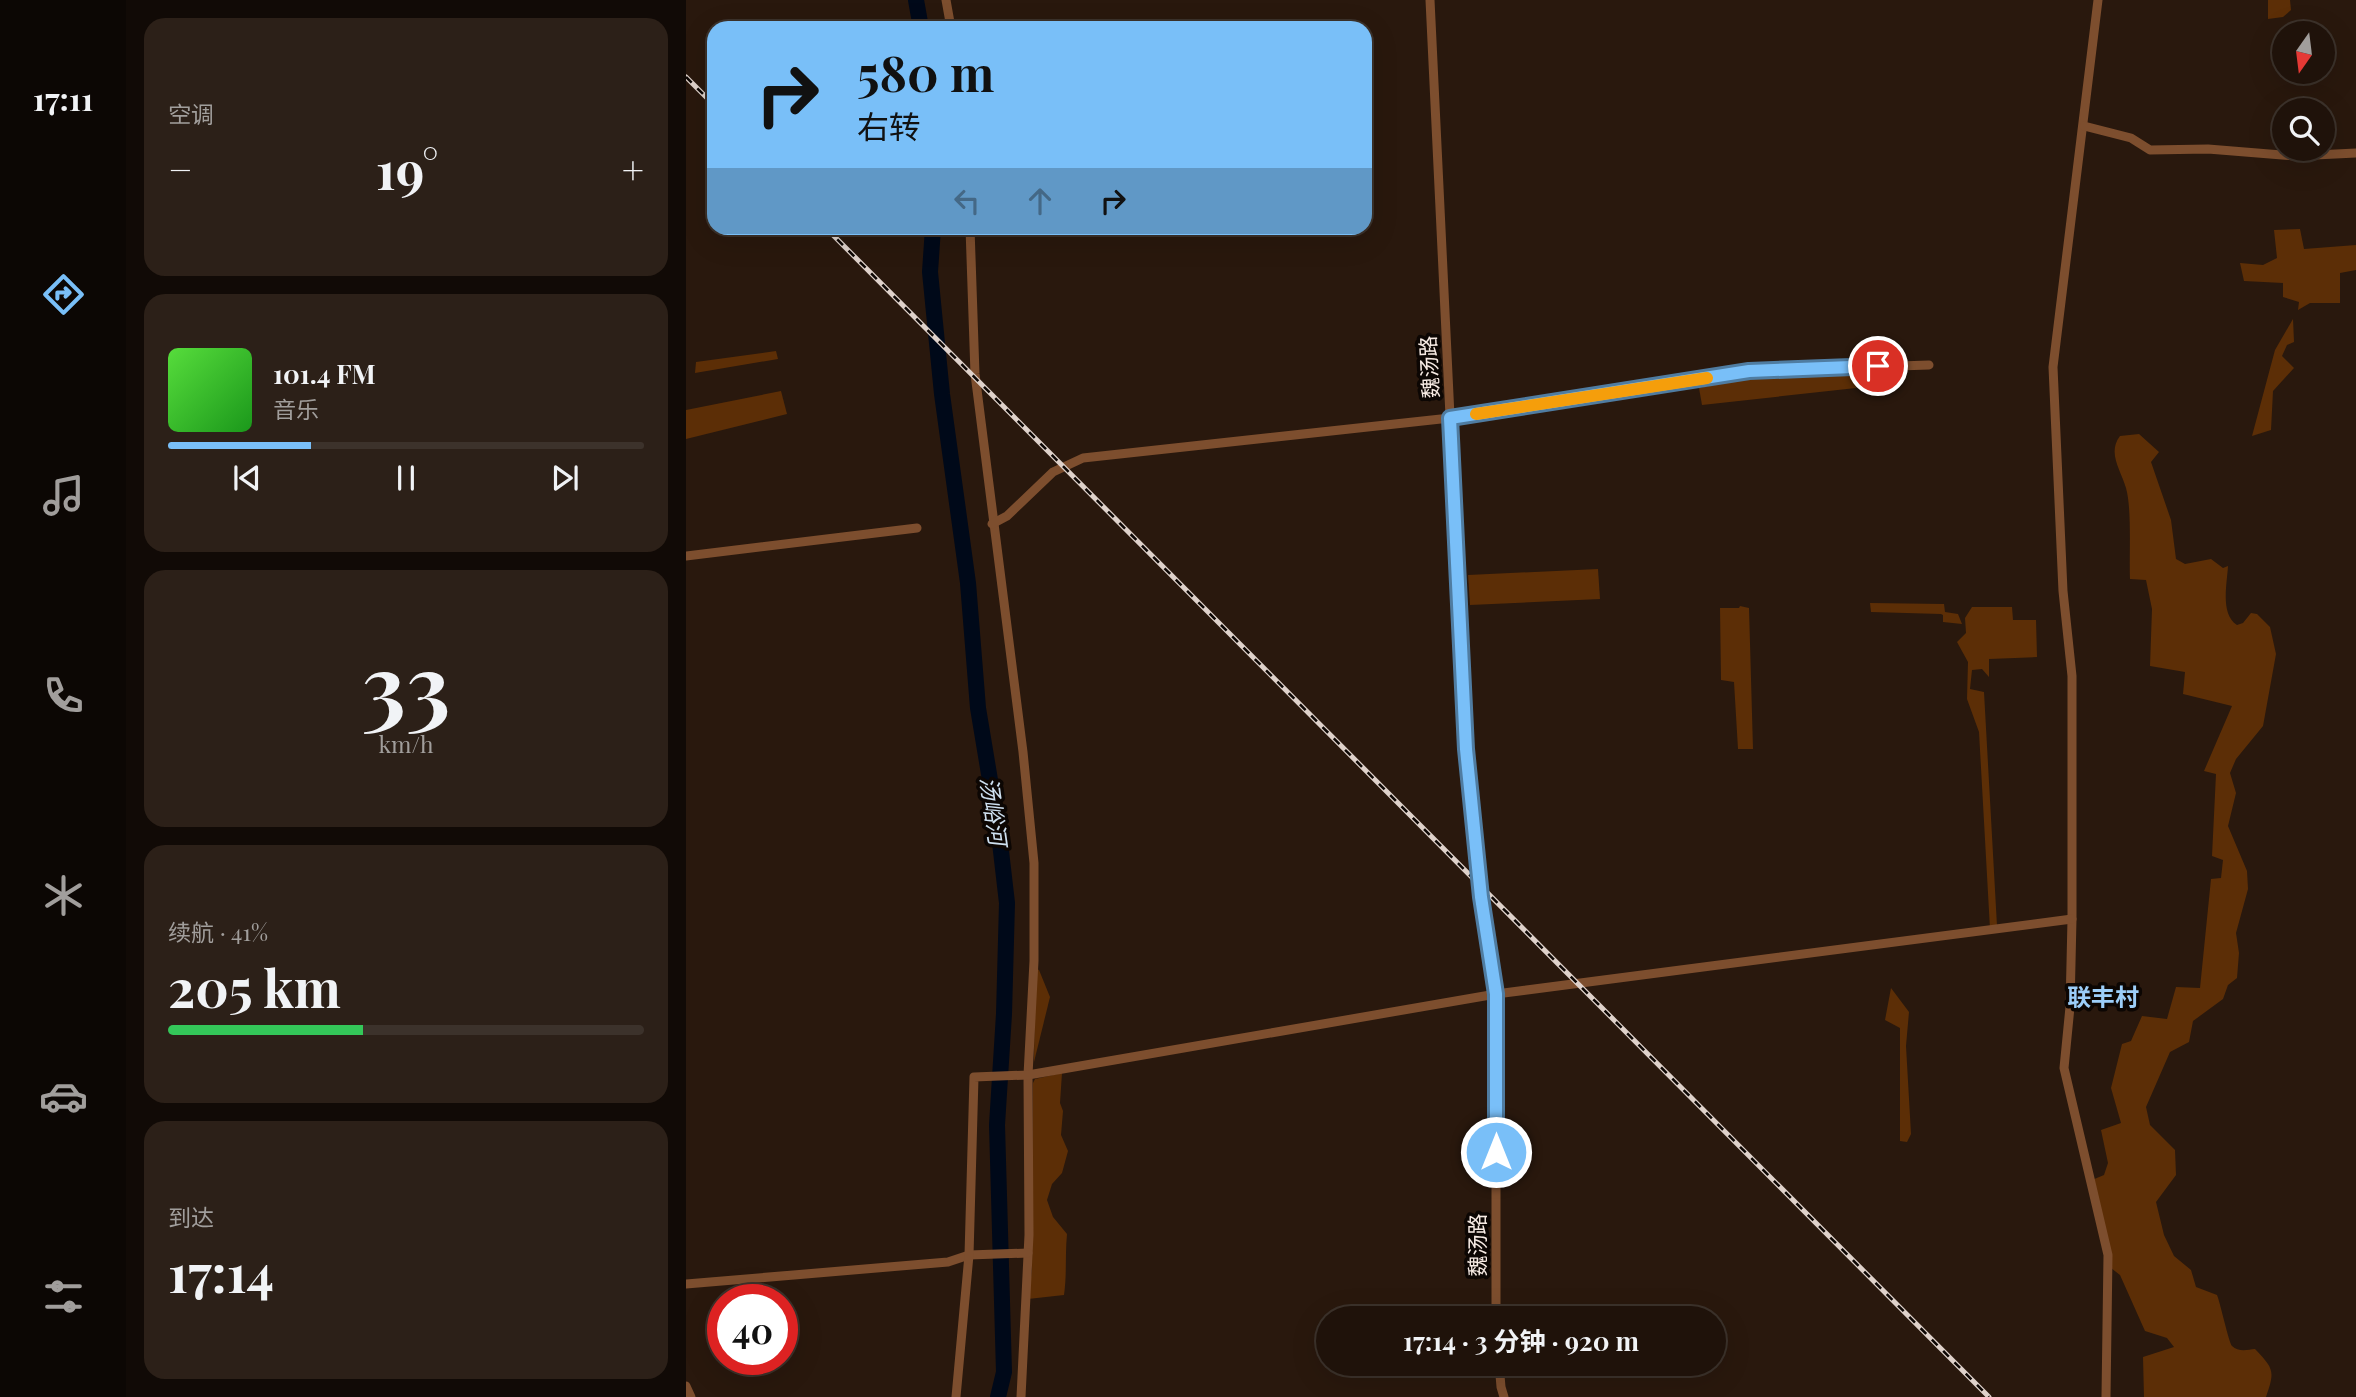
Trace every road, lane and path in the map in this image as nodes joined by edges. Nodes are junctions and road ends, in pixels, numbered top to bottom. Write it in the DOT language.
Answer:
graph roads {
  1 [pos="946,0"];
  2 [pos="1430,0"];
  3 [pos="2098,0"];
  4 [pos="950,21"];
  5 [pos="2084,126"];
  6 [pos="2356,153"];
  7 [pos="970,235"];
  8 [pos="1929,365"];
  9 [pos="1450,418"];
  10 [pos="992,524"];
  11 [pos="917,528"];
  12 [pos="686,556"];
  13 [pos="2072,919"];
  14 [pos="1496,994"];
  15 [pos="1023,1075"];
  16 [pos="1028,1253"];
  17 [pos="969,1255"];
  18 [pos="686,1284"];
  19 [pos="1496,1306"];
  20 [pos="1500,1376"];
  21 [pos="686,1386"];
  22 [pos="691,1397"];
  23 [pos="956,1397"];
  24 [pos="1021,1397"];
  25 [pos="1504,1397"];
  26 [pos="2106,1397"];
  1 -- 4 [label="street"];
  2 -- 9 [label="street, 魏汤路"];
  3 -- 5 [label="street"];
  5 -- 6 [label="street"];
  5 -- 13 [label="street"];
  7 -- 10 [label="street"];
  8 -- 9 [label="street"];
  9 -- 10 [label="street"];
  9 -- 14 [label="street, 魏汤路"];
  10 -- 15 [label="street"];
  11 -- 12 [label="street"];
  13 -- 14 [label="street"];
  13 -- 26 [label="street"];
  14 -- 15 [label="street"];
  14 -- 19 [label="street, 魏汤路"];
  15 -- 16 [label="street"];
  15 -- 17 [label="street"];
  16 -- 17 [label="street"];
  16 -- 24 [label="street"];
  17 -- 18 [label="street"];
  17 -- 23 [label="street"];
  20 -- 25 [label="street"];
  21 -- 22 [label="street"];
}
